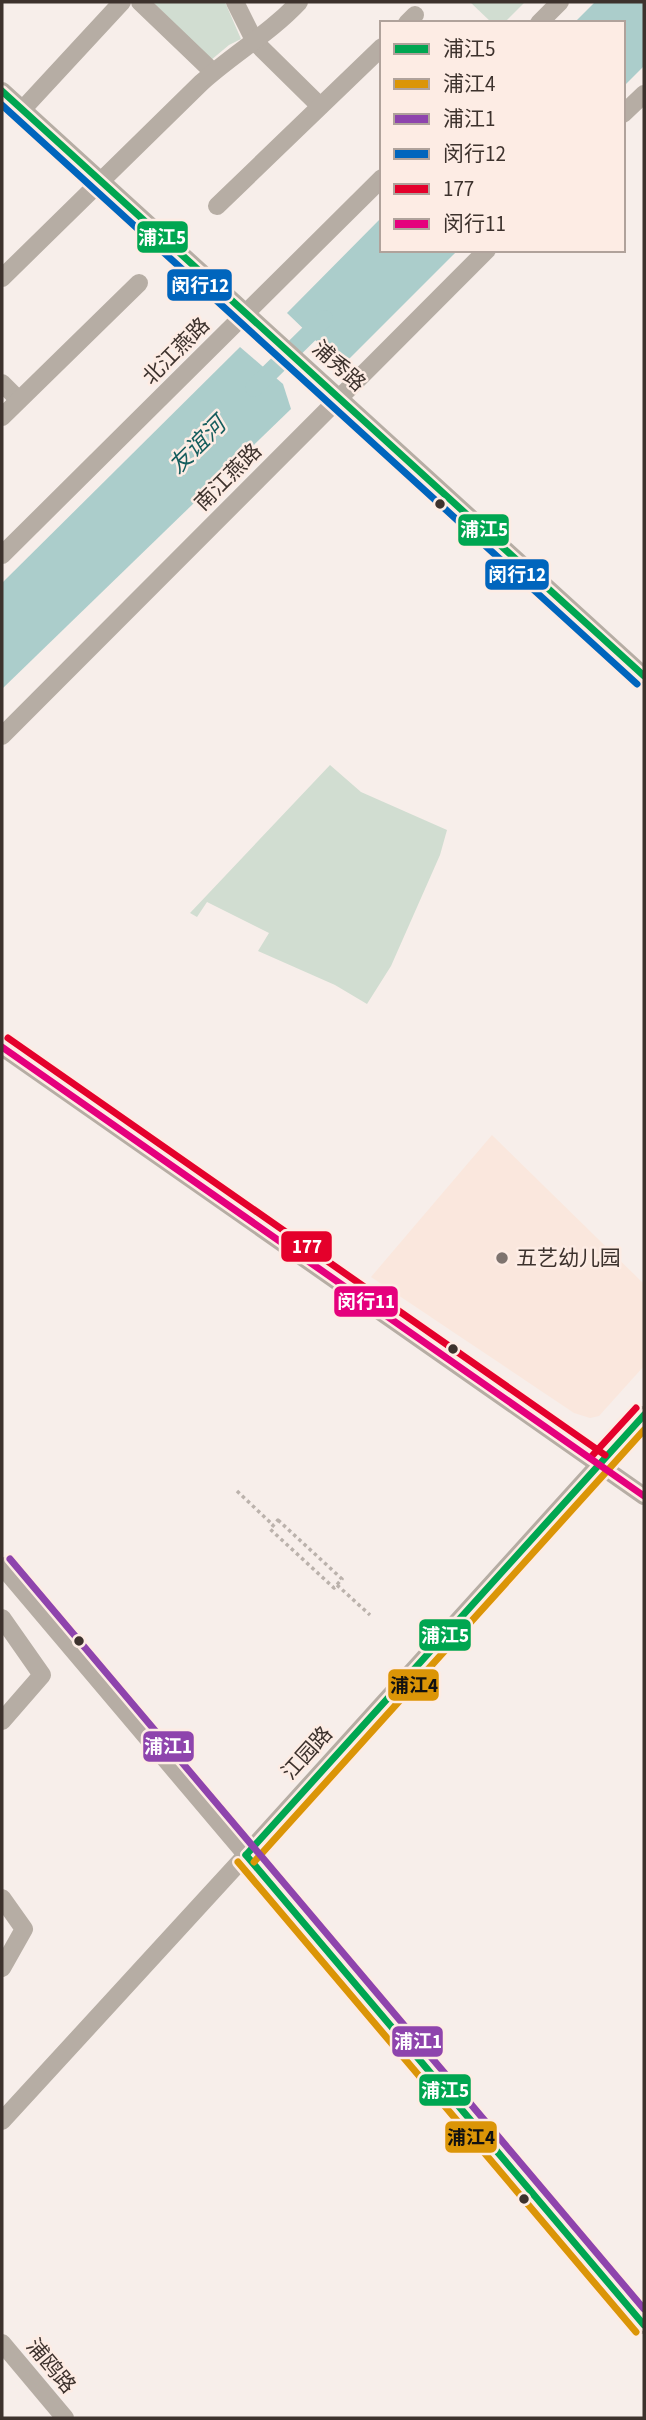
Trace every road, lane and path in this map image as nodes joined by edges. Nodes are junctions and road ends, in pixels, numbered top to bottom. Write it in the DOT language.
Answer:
graph roads {
  1 [pos="122,2"];
  2 [pos="140,2"];
  3 [pos="235,2"];
  4 [pos="299,2"];
  5 [pos="560,2"];
  6 [pos="540,21"];
  7 [pos="255,42"];
  8 [pos="380,49"];
  9 [pos="213,72"];
  10 [pos="2,91"];
  11 [pos="644,93"];
  12 [pos="320,106"];
  13 [pos="22,110"];
  14 [pos="625,112"];
  15 [pos="100,180"];
  16 [pos="380,180"];
  17 [pos="217,206"];
  18 [pos="485,252"];
  19 [pos="2,278"];
  20 [pos="139,283"];
  21 [pos="246,313"];
  22 [pos="2,383"];
  23 [pos="340,398"];
  24 [pos="19,400"];
  25 [pos="2,417"];
  26 [pos="2,555"];
  27 [pos="644,676"];
  28 [pos="2,736"];
  29 [pos="2,1047"];
  30 [pos="644,1415"];
  31 [pos="599,1464"];
  32 [pos="237,1491"];
  33 [pos="644,1496"];
  34 [pos="274,1525"];
  35 [pos="2,1566"];
  36 [pos="337,1585"];
  37 [pos="370,1615"];
  38 [pos="2,1618"];
  39 [pos="2,1721"];
  40 [pos="246,1855"];
  41 [pos="2,1898"];
  42 [pos="2,1968"];
  43 [pos="2,2121"];
  44 [pos="644,2325"];
  45 [pos="2,2343"];
  46 [pos="65,2418"];
  1 -- 13 [label="street"];
  2 -- 9 [label="street"];
  3 -- 7 [label="street"];
  4 -- 7 [label="street"];
  5 -- 6 [label="street"];
  7 -- 9 [label="street"];
  7 -- 12 [label="street"];
  8 -- 12 [label="street"];
  9 -- 15 [label="street"];
  10 -- 13 [label="street, 浦秀路"];
  11 -- 14 [label="street"];
  12 -- 17 [label="street"];
  13 -- 15 [label="street, 浦秀路"];
  15 -- 19 [label="street"];
  15 -- 21 [label="street, 浦秀路"];
  16 -- 21 [label="street, 北江燕路"];
  18 -- 23 [label="street, 南江燕路"];
  20 -- 24 [label="street"];
  21 -- 23 [label="street, 浦秀路"];
  21 -- 26 [label="street, 北江燕路"];
  22 -- 24 [label="street"];
  23 -- 27 [label="street, 浦秀路"];
  23 -- 28 [label="street, 南江燕路"];
  24 -- 25 [label="street"];
  29 -- 31 [label="street"];
  30 -- 31 [label="street, 江园路"];
  31 -- 33 [label="street"];
  31 -- 40 [label="street, 江园路"];
  32 -- 34 [label="path"];
  34 -- 36 [label="path"];
  34 -- 36 [label="path"];
  35 -- 40 [label="street"];
  36 -- 37 [label="path"];
  38 -- 39 [label="street"];
  40 -- 43 [label="street, 江园路"];
  40 -- 44 [label="street"];
  41 -- 42 [label="street"];
  45 -- 46 [label="street, 浦鸥路"];
}
